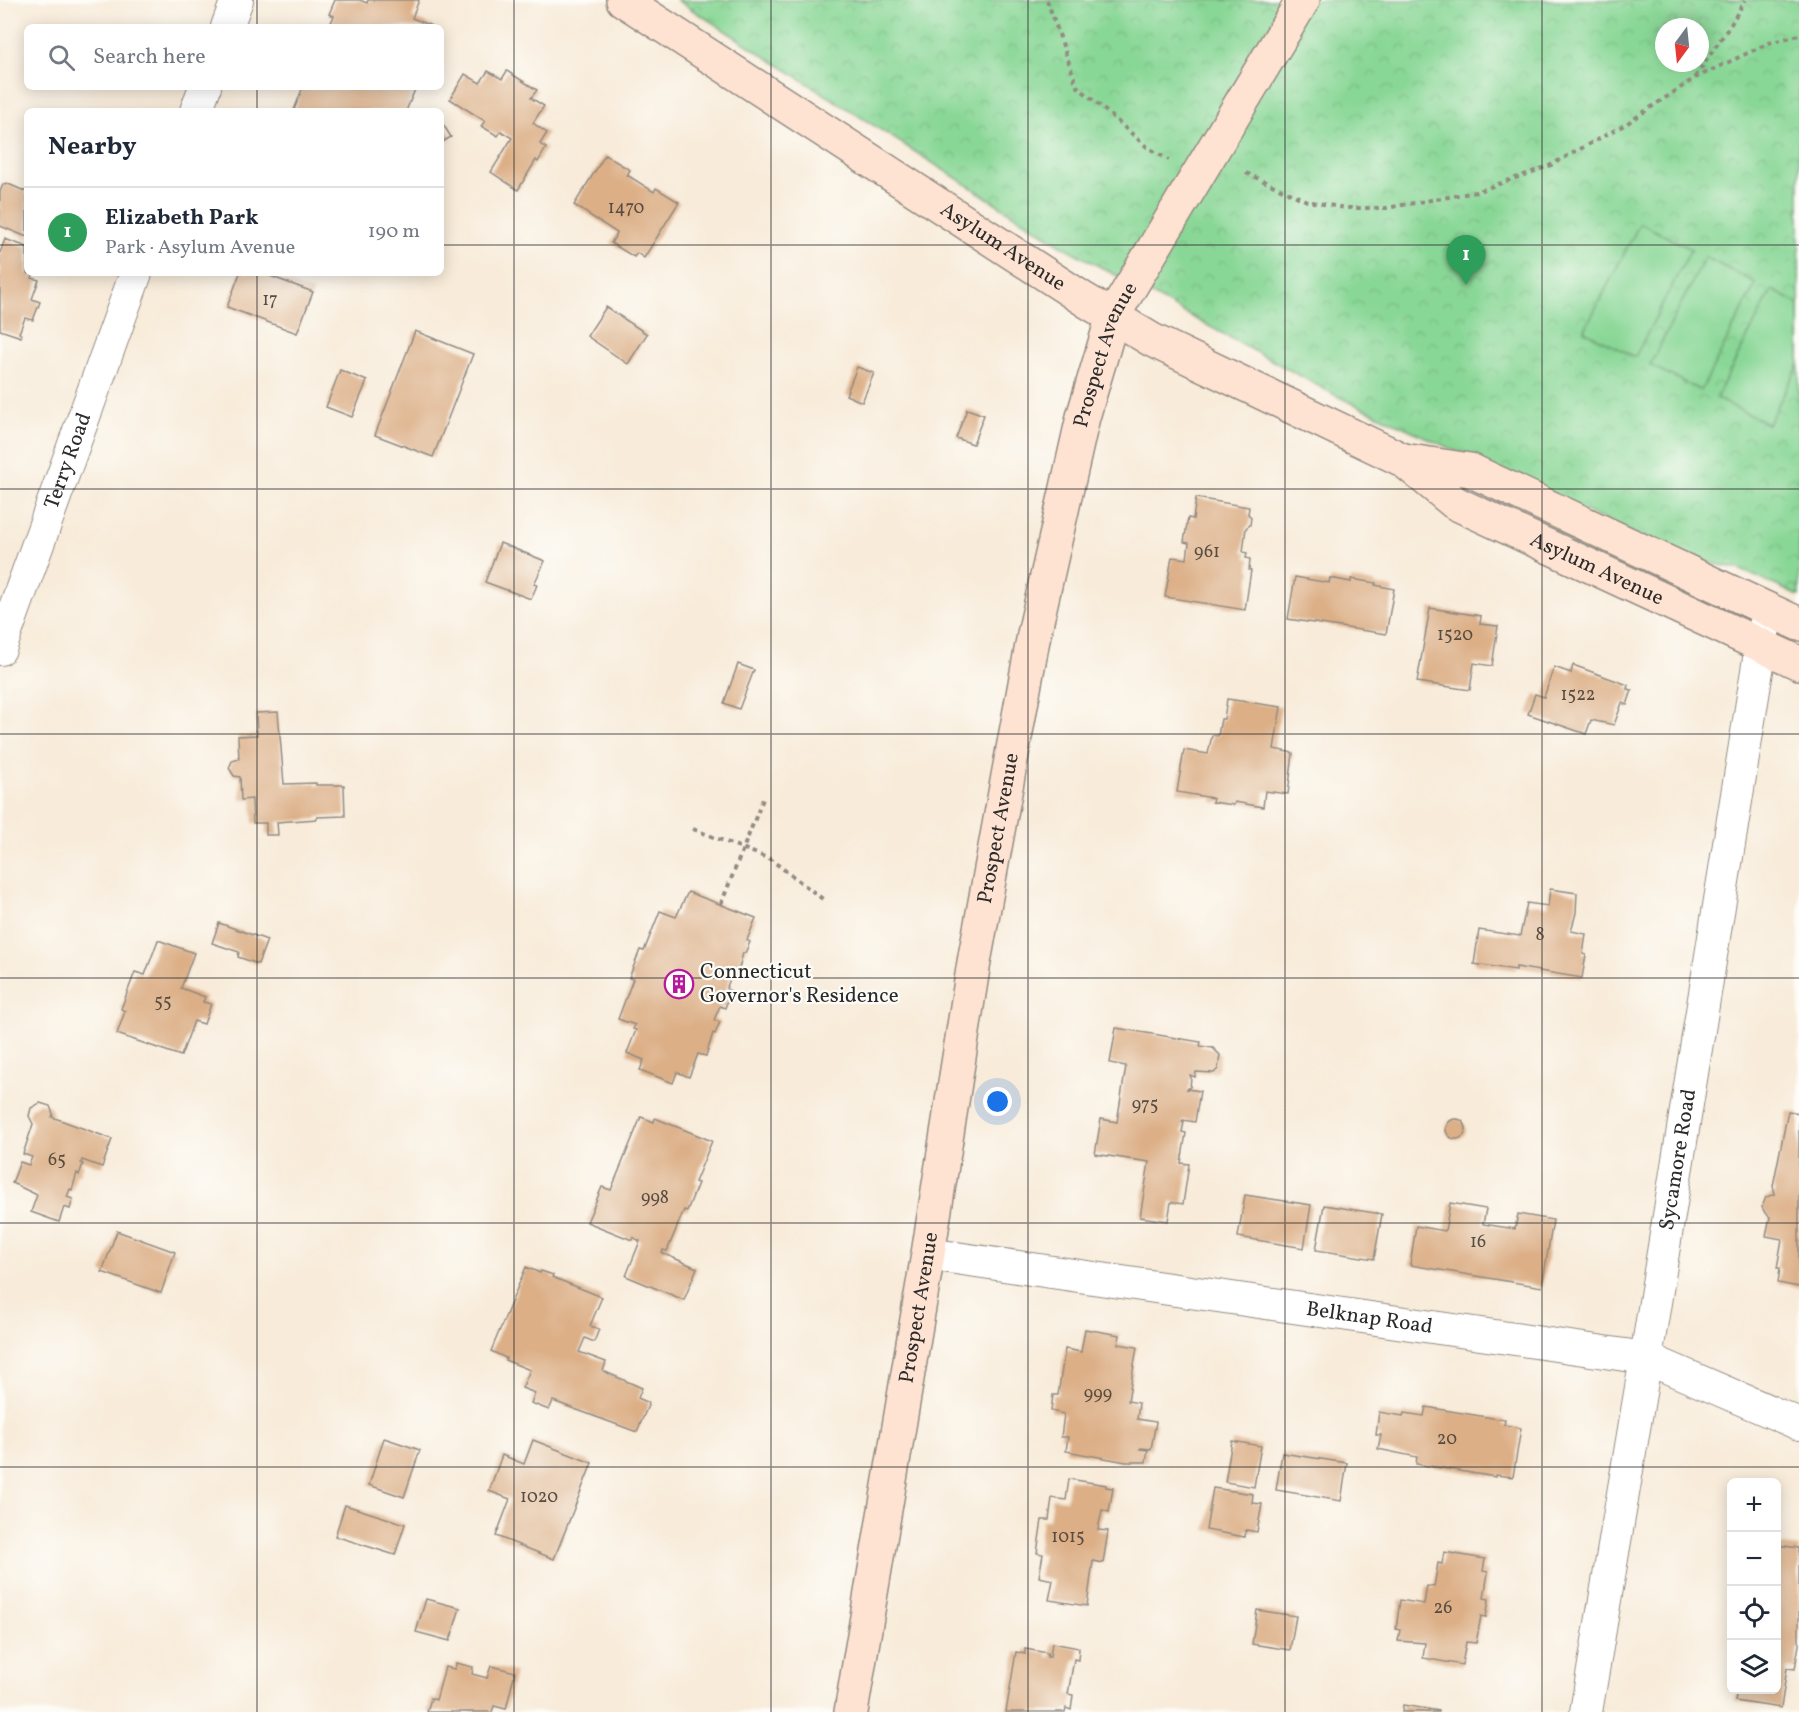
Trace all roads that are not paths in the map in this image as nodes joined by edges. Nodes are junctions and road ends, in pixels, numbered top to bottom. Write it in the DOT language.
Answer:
graph roads {
  1 [pos="237,0"];
  2 [pos="623,0"];
  3 [pos="1303,0"];
  4 [pos="228,24"];
  5 [pos="204,90"];
  6 [pos="197,108"];
  7 [pos="134,276"];
  8 [pos="1113,316"];
  9 [pos="1403,460"];
  10 [pos="1767,609"];
  11 [pos="1799,624"];
  12 [pos="1762,645"];
  13 [pos="0,649"];
  14 [pos="1799,663"];
  15 [pos="928,1254"];
  16 [pos="1646,1358"];
  17 [pos="1799,1424"];
  18 [pos="850,1712"];
  19 [pos="1586,1712"];
  1 -- 4 [label="street"];
  2 -- 8 [label="main road, Asylum Avenue"];
  3 -- 8 [label="main road, Prospect Avenue"];
  5 -- 6 [label="street"];
  7 -- 13 [label="street, Terry Road"];
  8 -- 9 [label="main road, Asylum Avenue"];
  8 -- 15 [label="main road, Prospect Avenue"];
  9 -- 10 [label="main road, Asylum Avenue"];
  9 -- 12 [label="main road, Asylum Avenue"];
  10 -- 11 [label="main road, Asylum Avenue"];
  10 -- 12 [label="street, Sycamore Road"];
  12 -- 14 [label="main road, Asylum Avenue"];
  12 -- 16 [label="street, Sycamore Road"];
  15 -- 16 [label="street, Belknap Road"];
  15 -- 18 [label="main road, Prospect Avenue"];
  16 -- 17 [label="street, Belknap Road"];
  16 -- 19 [label="street, Sycamore Road"];
}
